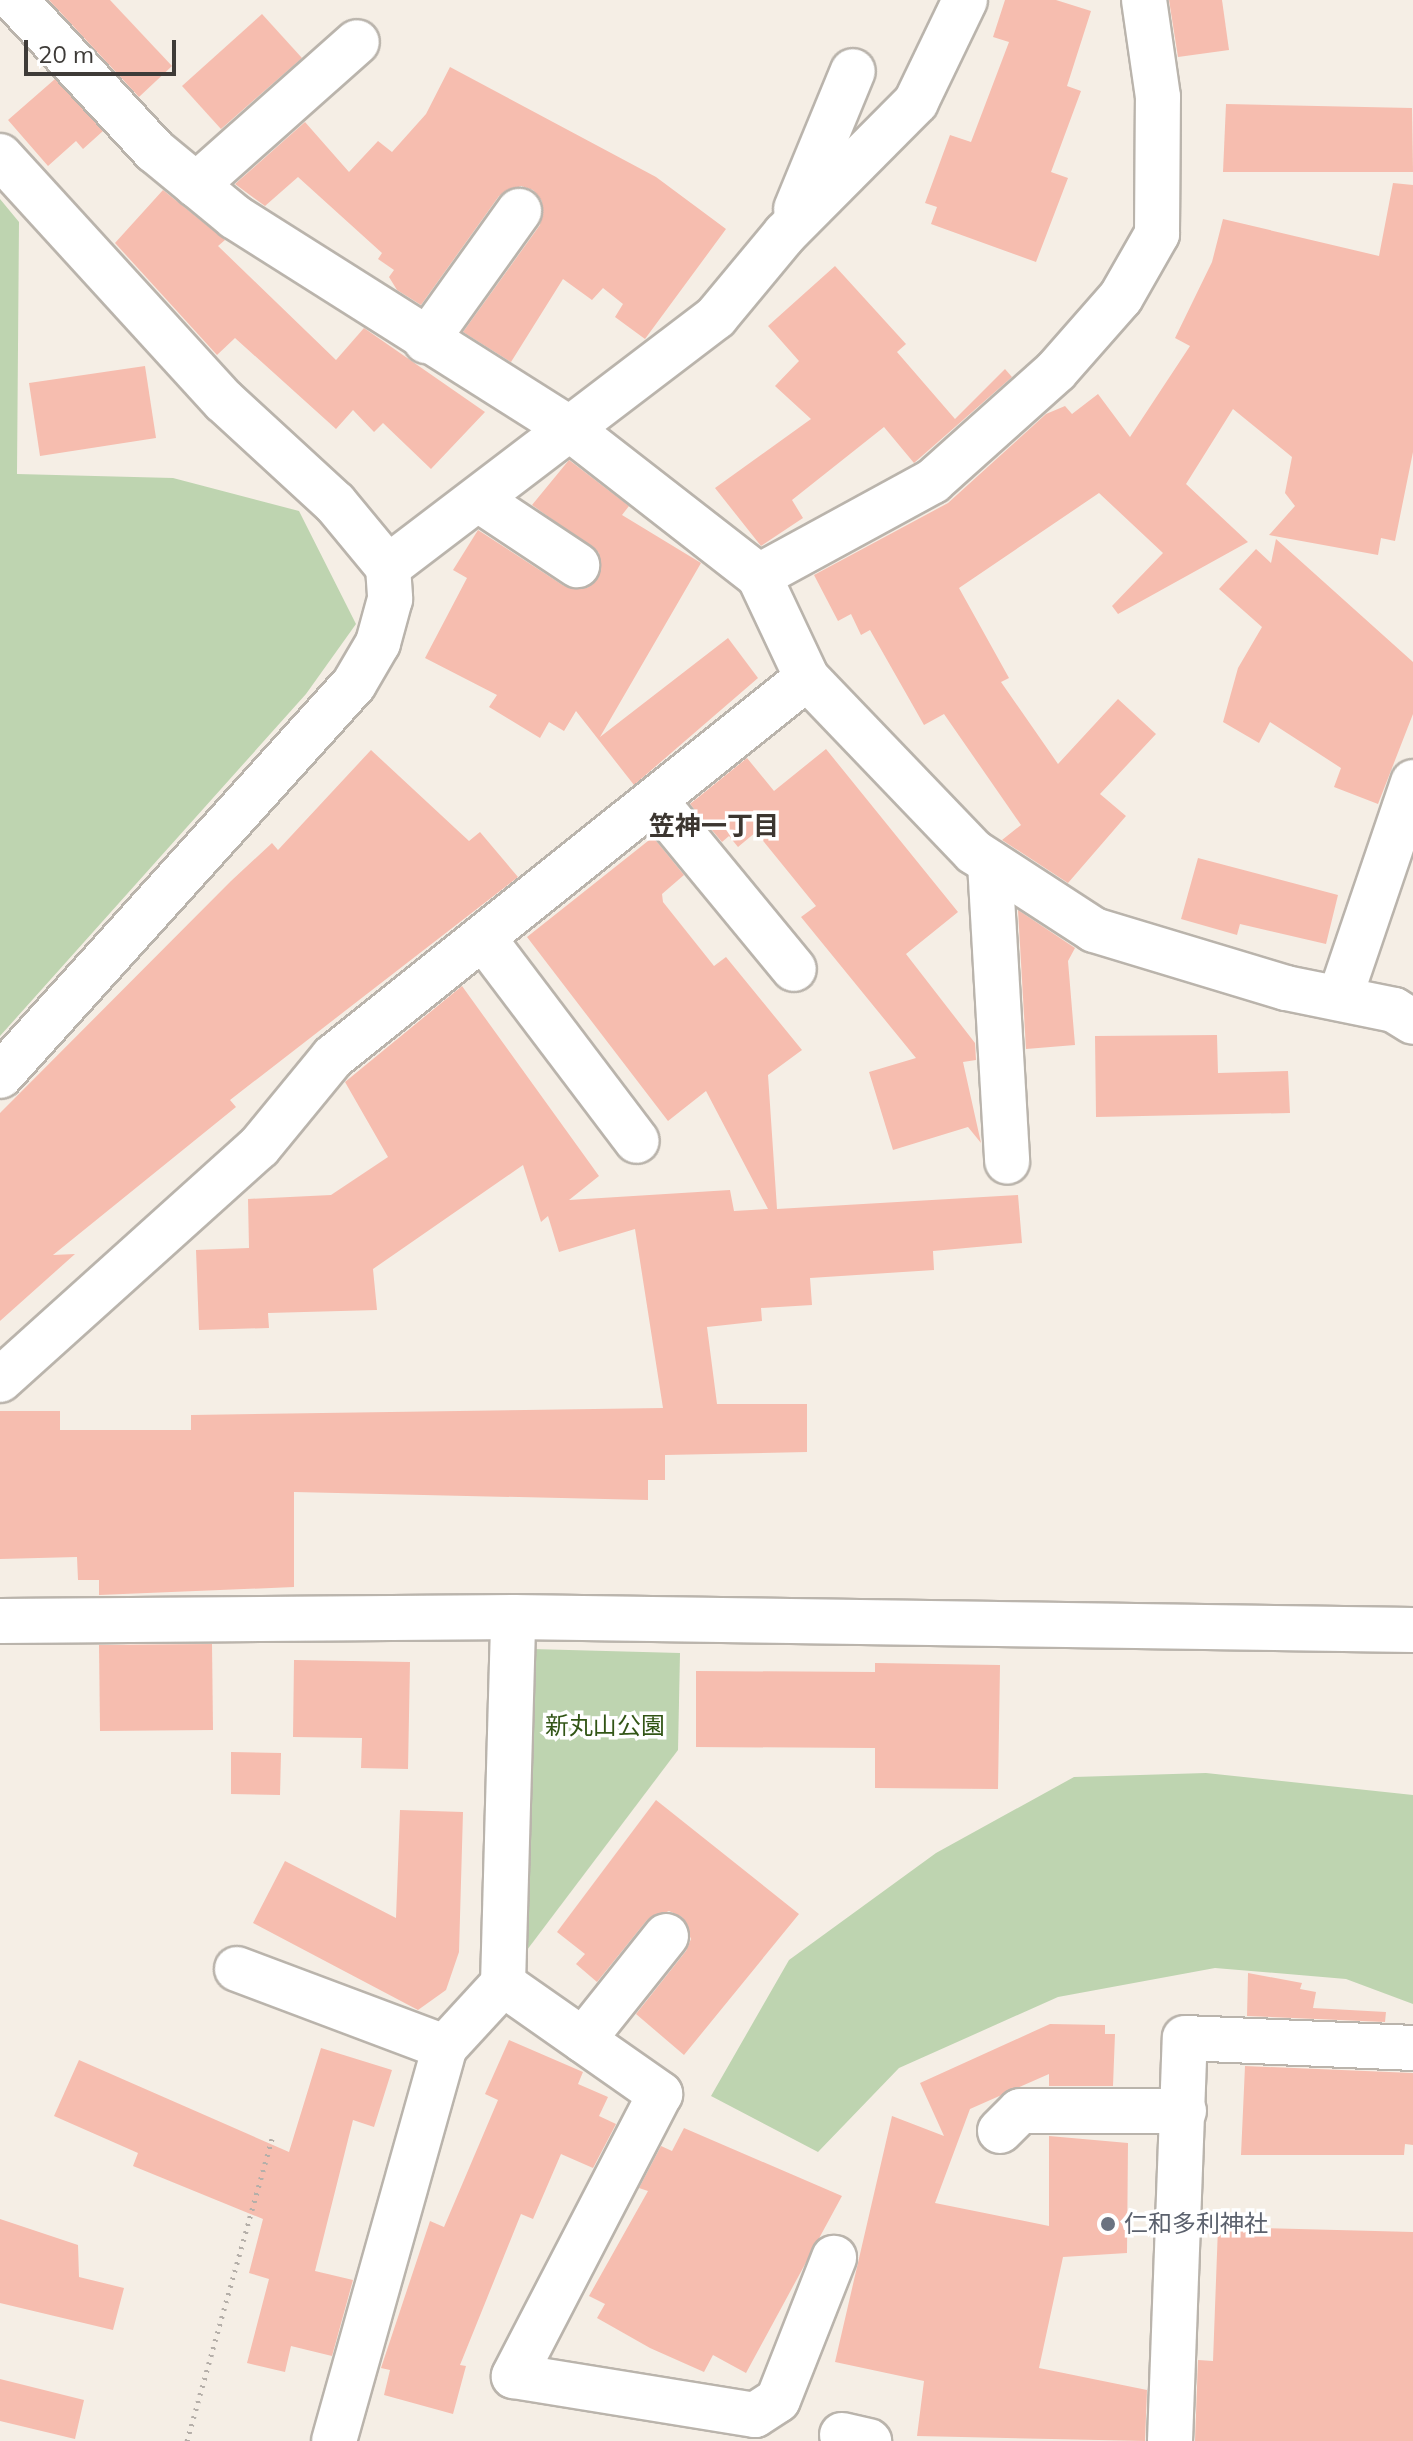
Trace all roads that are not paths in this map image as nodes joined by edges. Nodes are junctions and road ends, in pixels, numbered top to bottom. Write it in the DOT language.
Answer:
graph roads {
  1 [pos="15,0"];
  2 [pos="965,0"];
  3 [pos="1144,0"];
  4 [pos="357,42"];
  5 [pos="853,71"];
  6 [pos="0,156"];
  7 [pos="196,185"];
  8 [pos="519,211"];
  9 [pos="785,234"];
  10 [pos="426,341"];
  11 [pos="570,429"];
  12 [pos="479,500"];
  13 [pos="577,565"];
  14 [pos="388,567"];
  15 [pos="759,576"];
  16 [pos="807,678"];
  17 [pos="1413,782"];
  18 [pos="657,803"];
  19 [pos="990,863"];
  20 [pos="484,939"];
  21 [pos="794,969"];
  22 [pos="1340,997"];
  23 [pos="1413,1022"];
  24 [pos="0,1076"];
  25 [pos="637,1141"];
  26 [pos="1007,1162"];
  27 [pos="0,1380"];
  28 [pos="513,1617"];
  29 [pos="1,1620"];
  30 [pos="1413,1630"];
  31 [pos="666,1936"];
  32 [pos="237,1969"];
  33 [pos="503,1984"];
  34 [pos="583,2040"];
  35 [pos="445,2047"];
  36 [pos="1413,2048"];
  37 [pos="1184,2111"];
  38 [pos="1000,2131"];
  39 [pos="834,2258"];
  40 [pos="334,2441"];
  41 [pos="1170,2441"];
  1 -- 7 [label="street"];
  2 -- 9 [label="street"];
  3 -- 15 [label="street"];
  4 -- 7 [label="street"];
  5 -- 9 [label="street"];
  6 -- 14 [label="street"];
  7 -- 10 [label="street"];
  8 -- 10 [label="street"];
  9 -- 11 [label="street"];
  10 -- 11 [label="street"];
  11 -- 12 [label="street"];
  11 -- 15 [label="street"];
  12 -- 13 [label="street"];
  12 -- 14 [label="street"];
  14 -- 24 [label="street"];
  15 -- 16 [label="street"];
  16 -- 18 [label="street"];
  16 -- 19 [label="street"];
  17 -- 22 [label="street"];
  18 -- 20 [label="street"];
  18 -- 21 [label="street"];
  19 -- 22 [label="street"];
  19 -- 26 [label="street"];
  20 -- 25 [label="street"];
  20 -- 27 [label="street"];
  22 -- 23 [label="street"];
  28 -- 29 [label="street"];
  28 -- 30 [label="street"];
  28 -- 33 [label="street"];
  31 -- 34 [label="street"];
  32 -- 35 [label="street"];
  33 -- 34 [label="street"];
  33 -- 35 [label="street"];
  34 -- 39 [label="street"];
  35 -- 40 [label="street"];
  36 -- 37 [label="street"];
  37 -- 38 [label="street"];
  37 -- 41 [label="street"];
}
